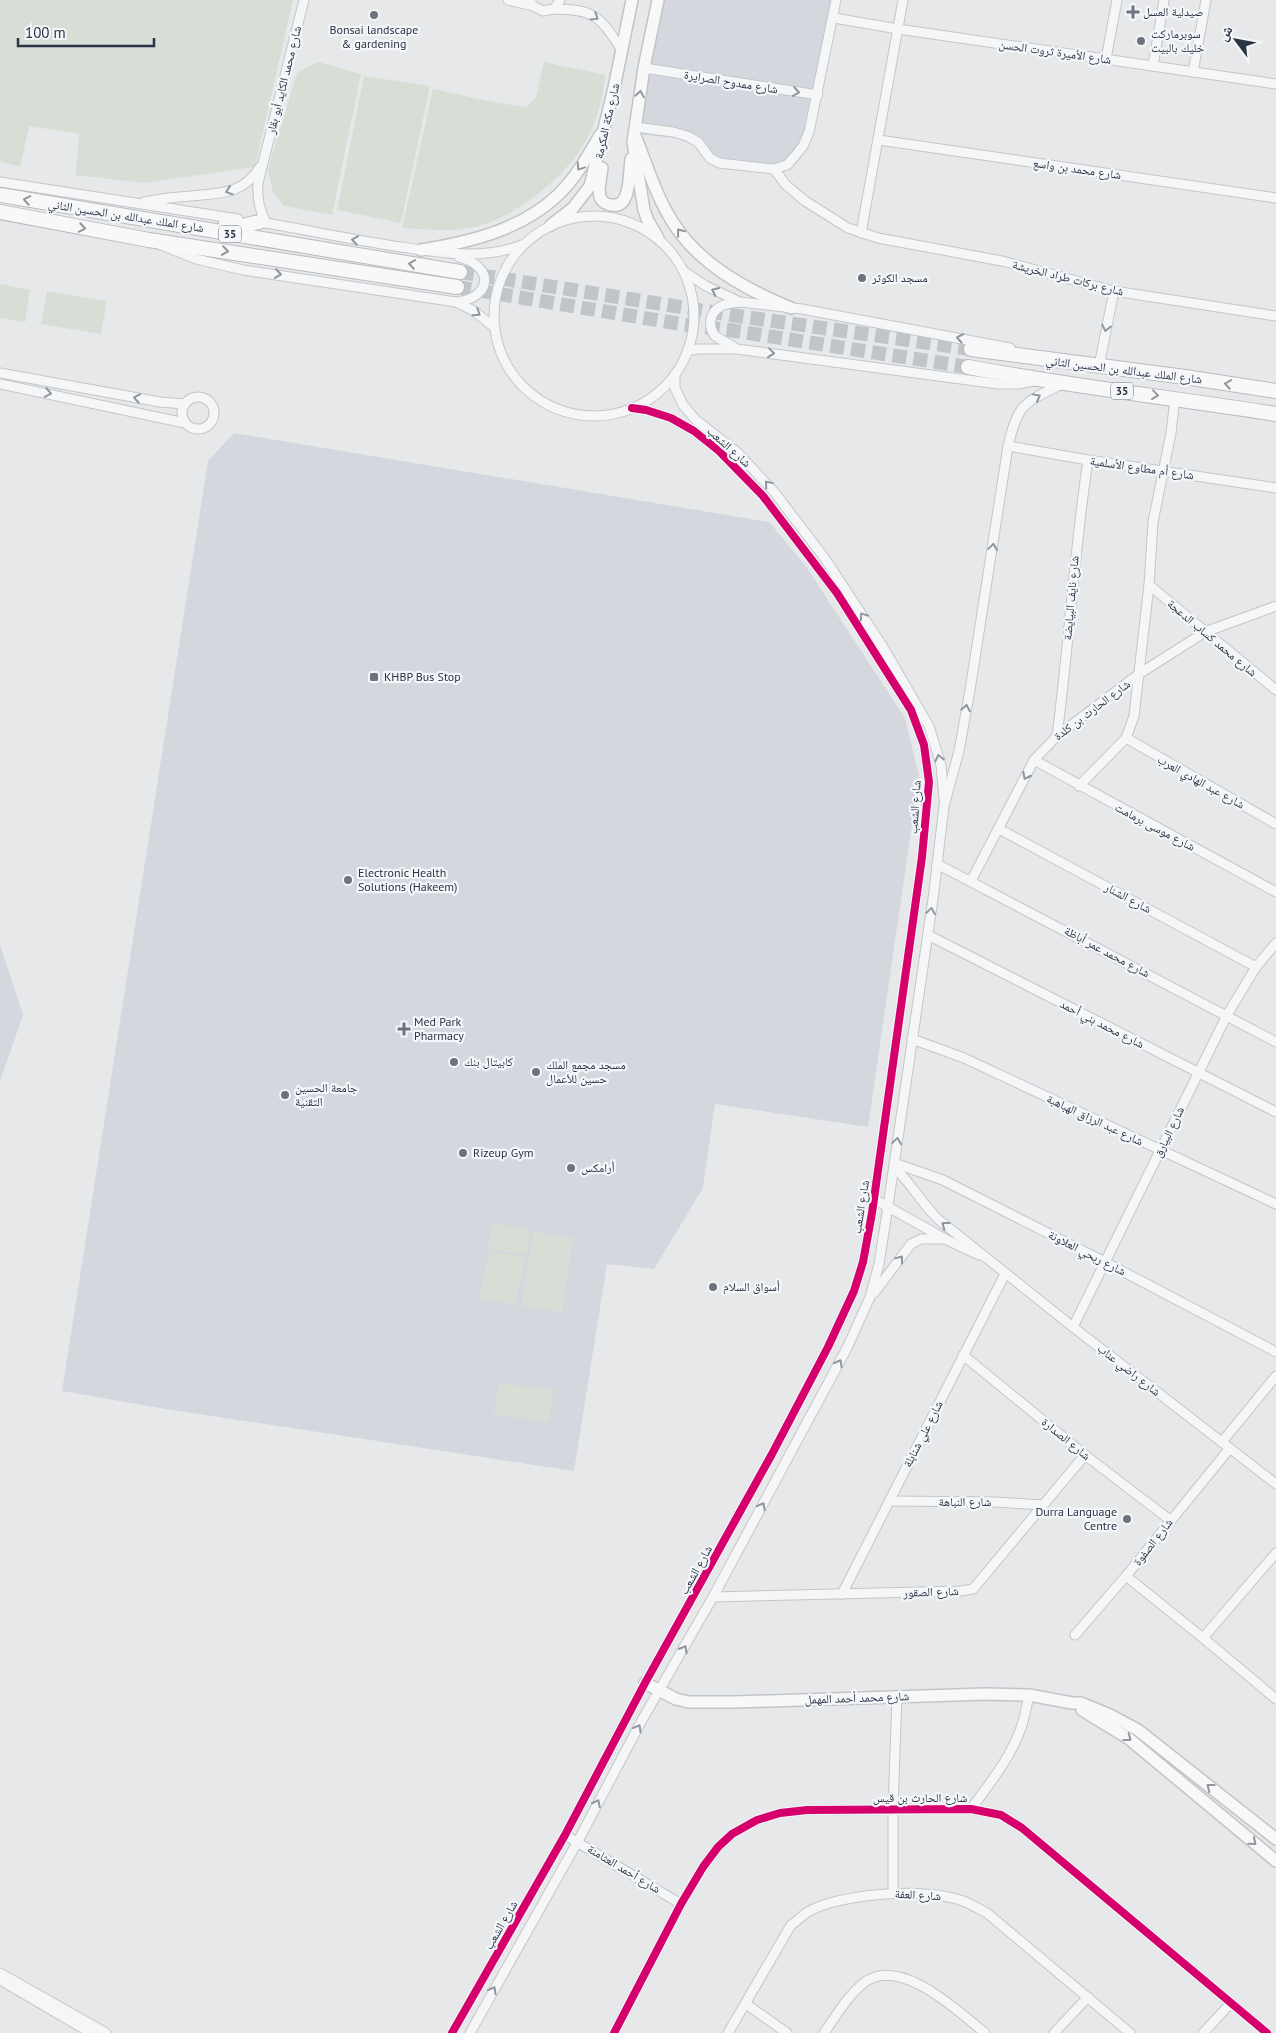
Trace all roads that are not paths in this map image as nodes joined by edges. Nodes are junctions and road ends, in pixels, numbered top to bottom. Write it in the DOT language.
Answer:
graph roads {
  1 [pos="304,0"];
  2 [pos="508,0"];
  3 [pos="560,0"];
  4 [pos="632,0"];
  5 [pos="658,0"];
  6 [pos="836,0"];
  7 [pos="903,0"];
  8 [pos="1117,0"];
  9 [pos="1164,0"];
  10 [pos="1206,0"];
  11 [pos="532,3"];
  12 [pos="554,9"];
  13 [pos="834,18"];
  14 [pos="898,29"];
  15 [pos="622,50"];
  16 [pos="1106,59"];
  17 [pos="1153,66"];
  18 [pos="644,68"];
  19 [pos="1193,72"];
  20 [pos="1276,84"];
  21 [pos="614,88"];
  22 [pos="818,95"];
  23 [pos="605,125"];
  24 [pos="634,134"];
  25 [pos="879,140"];
  26 [pos="264,160"];
  27 [pos="774,169"];
  28 [pos="0,182"];
  29 [pos="0,195"];
  30 [pos="1276,198"];
  31 [pos="137,203"];
  32 [pos="0,212"];
  33 [pos="144,219"];
  34 [pos="262,223"];
  35 [pos="551,225"];
  36 [pos="861,233"];
  37 [pos="658,238"];
  38 [pos="149,240"];
  39 [pos="524,244"];
  40 [pos="421,250"];
  41 [pos="452,254"];
  42 [pos="680,265"];
  43 [pos="460,272"];
  44 [pos="457,287"];
  45 [pos="1114,291"];
  46 [pos="456,302"];
  47 [pos="740,302"];
  48 [pos="791,308"];
  49 [pos="1276,316"];
  50 [pos="494,328"];
  51 [pos="737,349"];
  52 [pos="972,349"];
  53 [pos="687,351"];
  54 [pos="1040,359"];
  55 [pos="1099,366"];
  56 [pos="968,367"];
  57 [pos="0,373"];
  58 [pos="675,374"];
  59 [pos="1037,380"];
  60 [pos="0,384"];
  61 [pos="1062,384"];
  62 [pos="1276,391"];
  63 [pos="185,404"];
  64 [pos="1174,404"];
  65 [pos="632,408"];
  66 [pos="1276,414"];
  67 [pos="186,423"];
  68 [pos="1008,446"];
  69 [pos="1088,460"];
  70 [pos="1162,471"];
  71 [pos="1276,488"];
  72 [pos="1149,585"];
  73 [pos="1276,606"];
  74 [pos="1205,632"];
  75 [pos="1139,674"];
  76 [pos="1276,690"];
  77 [pos="1057,736"];
  78 [pos="1126,738"];
  79 [pos="1034,760"];
  80 [pos="1079,786"];
  81 [pos="944,806"];
  82 [pos="1276,824"];
  83 [pos="999,828"];
  84 [pos="938,864"];
  85 [pos="972,881"];
  86 [pos="1276,892"];
  87 [pos="928,936"];
  88 [pos="1276,943"];
  89 [pos="1256,967"];
  90 [pos="904,972"];
  91 [pos="921,976"];
  92 [pos="1227,1015"];
  93 [pos="912,1039"];
  94 [pos="1276,1042"];
  95 [pos="1198,1073"];
  96 [pos="1276,1112"];
  97 [pos="1161,1150"];
  98 [pos="894,1165"];
  99 [pos="874,1199"];
  100 [pos="1276,1204"];
  101 [pos="888,1206"];
  102 [pos="947,1240"];
  103 [pos="983,1256"];
  104 [pos="1105,1262"];
  105 [pos="1006,1274"];
  106 [pos="870,1297"];
  107 [pos="1073,1327"];
  108 [pos="1276,1352"];
  109 [pos="963,1356"];
  110 [pos="1276,1376"];
  111 [pos="1222,1442"];
  112 [pos="1230,1448"];
  113 [pos="1085,1455"];
  114 [pos="1276,1484"];
  115 [pos="889,1501"];
  116 [pos="1042,1505"];
  117 [pos="1170,1520"];
  118 [pos="1274,1559"];
  119 [pos="1126,1576"];
  120 [pos="842,1594"];
  121 [pos="713,1597"];
  122 [pos="1075,1635"];
  123 [pos="1203,1638"];
  124 [pos="645,1683"];
  125 [pos="659,1691"];
  126 [pos="1029,1695"];
  127 [pos="897,1696"];
  128 [pos="1276,1699"];
  129 [pos="1072,1703"];
  130 [pos="894,1809"];
  131 [pos="971,1809"];
  132 [pos="565,1835"];
  133 [pos="1276,1839"];
  134 [pos="578,1841"];
  135 [pos="1276,1861"];
  136 [pos="893,1893"];
  137 [pos="682,1904"];
  138 [pos="0,1973"];
  139 [pos="0,1980"];
  140 [pos="1088,1997"];
  141 [pos="1231,2003"];
  142 [pos="746,2004"];
  143 [pos="473,2031"];
  144 [pos="615,2032"];
  145 [pos="91,2033"];
  146 [pos="106,2033"];
  147 [pos="452,2033"];
  148 [pos="728,2033"];
  149 [pos="787,2033"];
  150 [pos="824,2033"];
  151 [pos="985,2033"];
  152 [pos="1054,2033"];
  153 [pos="1130,2033"];
  154 [pos="1203,2033"];
  155 [pos="1267,2033"];
  1 -- 26 [label="street, شارع محمد الكايد أبو بقار"];
  2 -- 11 [label="street"];
  3 -- 12 [label="street"];
  4 -- 15 [label="main road, شارع مكة المكرمة"];
  5 -- 18 [label="main road, شارع مكة المكرمة"];
  6 -- 13 [label="street"];
  7 -- 14 [label="street"];
  8 -- 16 [label="street"];
  9 -- 17 [label="street"];
  10 -- 19 [label="street"];
  11 -- 12 [label="street"];
  12 -- 15 [label="street, one-way"];
  13 -- 14 [label="street, شارع الأميرة ثروت الحسن"];
  13 -- 22 [label="street"];
  14 -- 16 [label="street, شارع الأميرة ثروت الحسن"];
  14 -- 25 [label="street"];
  15 -- 21 [label="main road, شارع مكة المكرمة"];
  16 -- 17 [label="street, شارع الأميرة ثروت الحسن"];
  17 -- 19 [label="street, شارع الأميرة ثروت الحسن"];
  18 -- 22 [label="street, شارع ممدوح الصرايرة, one-way"];
  24 -- 18 [label="main road, شارع مكة المكرمة, one-way"];
  19 -- 20 [label="street, شارع الأميرة ثروت الحسن"];
  21 -- 23 [label="main road, شارع مكة المكرمة"];
  21 -- 24 [label="main road"];
  22 -- 27 [label="street"];
  23 -- 35 [label="main road, شارع مكة المكرمة"];
  23 -- 40 [label="main road, one-way"];
  24 -- 27 [label="street"];
  24 -- 37 [label="main road, شارع مكة المكرمة"];
  48 -- 24 [label="main road, one-way"];
  25 -- 30 [label="street, شارع محمد بن واسع"];
  25 -- 36 [label="street"];
  26 -- 31 [label="street, شارع محمد الكايد أبو بقار, one-way"];
  26 -- 34 [label="street, شارع محمد الكايد أبو بقار"];
  27 -- 36 [label="street, شارع بركات طراد الخريشة"];
  28 -- 31 [label="street, شارع الملك عبدالله بن الحسين الثاني"];
  33 -- 29 [label="highway, شارع الملك عبدالله بن الحسين الثاني / 35, one-way"];
  31 -- 34 [label="street, شارع الملك عبدالله بن الحسين الثاني"];
  32 -- 38 [label="highway, شارع الملك عبدالله بن الحسين الثاني / 35, one-way"];
  33 -- 34 [label="highway"];
  43 -- 33 [label="highway, شارع الملك عبدالله بن الحسين الثاني / 35, one-way"];
  40 -- 34 [label="street, شارع الملك عبدالله بن الحسين الثاني, one-way"];
  35 -- 37 [label="street"];
  35 -- 39 [label="street"];
  36 -- 45 [label="street, شارع بركات طراد الخريشة"];
  37 -- 42 [label="street"];
  38 -- 44 [label="highway, شارع الملك عبدالله بن الحسين الثاني / 35, one-way"];
  38 -- 46 [label="street, one-way"];
  39 -- 41 [label="street"];
  39 -- 50 [label="street"];
  40 -- 41 [label="street, شارع الملك عبدالله بن الحسين الثاني"];
  41 -- 46 [label="street"];
  47 -- 42 [label="street, one-way"];
  42 -- 53 [label="street"];
  45 -- 49 [label="street, شارع بركات طراد الخريشة"];
  45 -- 55 [label="street, one-way"];
  46 -- 50 [label="street, one-way"];
  47 -- 48 [label="street"];
  47 -- 51 [label="street"];
  54 -- 48 [label="street, one-way"];
  50 -- 65 [label="street"];
  51 -- 53 [label="street"];
  51 -- 59 [label="street, one-way"];
  52 -- 54 [label="highway, شارع الملك عبدالله بن الحسين الثاني / 35"];
  53 -- 58 [label="street"];
  54 -- 55 [label="highway, شارع الملك عبدالله بن الحسين الثاني / 35"];
  62 -- 55 [label="highway, شارع الملك عبدالله بن الحسين الثاني / 35, one-way"];
  56 -- 59 [label="highway, شارع الملك عبدالله بن الحسين الثاني / 35"];
  63 -- 57 [label="street, one-way"];
  58 -- 65 [label="street"];
  81 -- 58 [label="street, شارع الشعب, one-way"];
  59 -- 61 [label="highway, شارع الملك عبدالله بن الحسين الثاني / 35"];
  60 -- 67 [label="street, one-way"];
  61 -- 64 [label="highway, شارع الملك عبدالله بن الحسين الثاني / 35, one-way"];
  68 -- 61 [label="street, شارع الشعب, one-way"];
  63 -- 67 [label="street"];
  63 -- 67 [label="street"];
  64 -- 66 [label="highway, شارع الملك عبدالله بن الحسين الثاني / 35"];
  64 -- 70 [label="street, شارع محمد كساب الدعجة"];
  65 -- 90 [label="street, شارع الشعب"];
  68 -- 69 [label="street, شارع أم مطاوع الأسلمية"];
  81 -- 68 [label="street, شارع الشعب, one-way"];
  69 -- 70 [label="street, شارع أم مطاوع الأسلمية"];
  69 -- 77 [label="street, شارع نايف البيايضة"];
  70 -- 71 [label="street, شارع أم مطاوع الأسلمية"];
  70 -- 72 [label="street, شارع محمد كساب الدعجة"];
  72 -- 74 [label="street, شارع محمد كساب الدعجة"];
  72 -- 75 [label="street, شارع محمد كساب الدعجة"];
  73 -- 74 [label="street, شارع الحارث بن كلدة"];
  74 -- 75 [label="street, شارع الحارث بن كلدة"];
  74 -- 76 [label="street, شارع محمد كساب الدعجة"];
  75 -- 77 [label="street, شارع الحارث بن كلدة"];
  75 -- 78 [label="street, شارع محمد كساب الدعجة"];
  77 -- 79 [label="street, شارع الحارث بن كلدة"];
  78 -- 80 [label="street, شارع محمد كساب الدعجة"];
  78 -- 82 [label="street, شارع عبد الهادي العرب"];
  79 -- 80 [label="street, شارع موسى برمامت"];
  79 -- 83 [label="street, شارع الحارث بن كلدة, one-way"];
  80 -- 86 [label="street, شارع موسى برمامت"];
  81 -- 84 [label="street, شارع الشعب"];
  83 -- 85 [label="street, شارع الحارث بن كلدة"];
  83 -- 89 [label="street, شارع الشنار"];
  84 -- 85 [label="street, شارع محمد عمر أباظة"];
  87 -- 84 [label="street, شارع الشعب, one-way"];
  85 -- 92 [label="street, شارع محمد عمر أباظة"];
  87 -- 91 [label="street, شارع الشعب"];
  87 -- 95 [label="street, شارع محمد بني أحمد"];
  88 -- 89 [label="street, شارع البيارق"];
  89 -- 92 [label="street, شارع البيارق"];
  90 -- 91 [label="street"];
  90 -- 99 [label="street, شارع الشعب"];
  91 -- 93 [label="street, شارع الشعب"];
  92 -- 94 [label="street, شارع محمد عمر أباظة"];
  92 -- 95 [label="street, شارع البيارق"];
  93 -- 97 [label="street, شارع عبد الرزاق الهباهبة"];
  98 -- 93 [label="street, شارع الشعب, one-way"];
  95 -- 96 [label="street, شارع محمد بني أحمد"];
  95 -- 97 [label="street, شارع البيارق"];
  97 -- 100 [label="street, شارع عبد الرزاق الهباهبة"];
  97 -- 104 [label="street, شارع البيارق"];
  98 -- 101 [label="street, شارع الشعب"];
  103 -- 98 [label="street, شارع راضي عناب, one-way"];
  98 -- 104 [label="street, شارع ربحي العلاونة"];
  99 -- 101 [label="street, شارع راضي عناب"];
  99 -- 124 [label="street, شارع الشعب"];
  101 -- 102 [label="street, شارع راضي عناب"];
  101 -- 106 [label="street, شارع الشعب"];
  102 -- 103 [label="street, شارع راضي عناب"];
  106 -- 102 [label="street, one-way"];
  103 -- 105 [label="street, شارع راضي عناب"];
  104 -- 107 [label="street, شارع البيارق"];
  104 -- 108 [label="street, شارع ربحي العلاونة"];
  105 -- 107 [label="street, شارع راضي عناب"];
  105 -- 109 [label="street, شارع علي شنابلة"];
  121 -- 106 [label="street, شارع الشعب, one-way"];
  107 -- 111 [label="street, شارع راضي عناب"];
  109 -- 113 [label="street, شارع الصدارة"];
  109 -- 115 [label="street, شارع علي شنابلة"];
  110 -- 111 [label="street"];
  111 -- 112 [label="street, شارع راضي عناب"];
  112 -- 114 [label="street, شارع راضي عناب"];
  112 -- 117 [label="street, شارع الصفوة"];
  113 -- 116 [label="street, شارع الصقور"];
  113 -- 117 [label="street, شارع الصدارة"];
  115 -- 116 [label="street, شارع النباهة"];
  115 -- 120 [label="street, شارع علي شنابلة"];
  116 -- 120 [label="street, شارع الصقور"];
  117 -- 119 [label="street, شارع الصفوة"];
  118 -- 123 [label="street"];
  119 -- 122 [label="street, شارع الصفوة"];
  119 -- 123 [label="street"];
  120 -- 121 [label="street, شارع الصقور"];
  125 -- 121 [label="street, شارع الشعب, one-way"];
  123 -- 128 [label="street"];
  124 -- 125 [label="main road, شارع محمد أحمد المهمل"];
  124 -- 132 [label="street, شارع الشعب"];
  125 -- 127 [label="main road, شارع محمد أحمد المهمل"];
  134 -- 125 [label="street, شارع الشعب, one-way"];
  126 -- 127 [label="main road, شارع محمد أحمد المهمل"];
  126 -- 129 [label="main road, شارع محمد أحمد المهمل"];
  126 -- 131 [label="street"];
  127 -- 130 [label="street"];
  133 -- 129 [label="main road, شارع محمد أحمد المهمل, one-way"];
  129 -- 135 [label="main road, شارع محمد أحمد المهمل, one-way"];
  130 -- 131 [label="street, شارع الحارث بن قيس"];
  130 -- 136 [label="street"];
  130 -- 137 [label="street, شارع الحارث بن قيس"];
  131 -- 141 [label="street, شارع الحارث بن قيس"];
  132 -- 134 [label="street, شارع أحمد العثامنة"];
  132 -- 147 [label="street, شارع الشعب"];
  134 -- 137 [label="street, شارع أحمد العثامنة"];
  143 -- 134 [label="street, شارع الشعب, one-way"];
  136 -- 140 [label="street, شارع العفة"];
  136 -- 142 [label="street, شارع العفة"];
  137 -- 144 [label="street, شارع الحارث بن قيس"];
  138 -- 146 [label="street"];
  139 -- 145 [label="street"];
  140 -- 152 [label="street"];
  140 -- 153 [label="street, شارع العفة"];
  141 -- 154 [label="street"];
  141 -- 155 [label="street, شارع الحارث بن قيس"];
  142 -- 148 [label="street, شارع العفة"];
  142 -- 149 [label="street"];
  150 -- 151 [label="street"];
}
